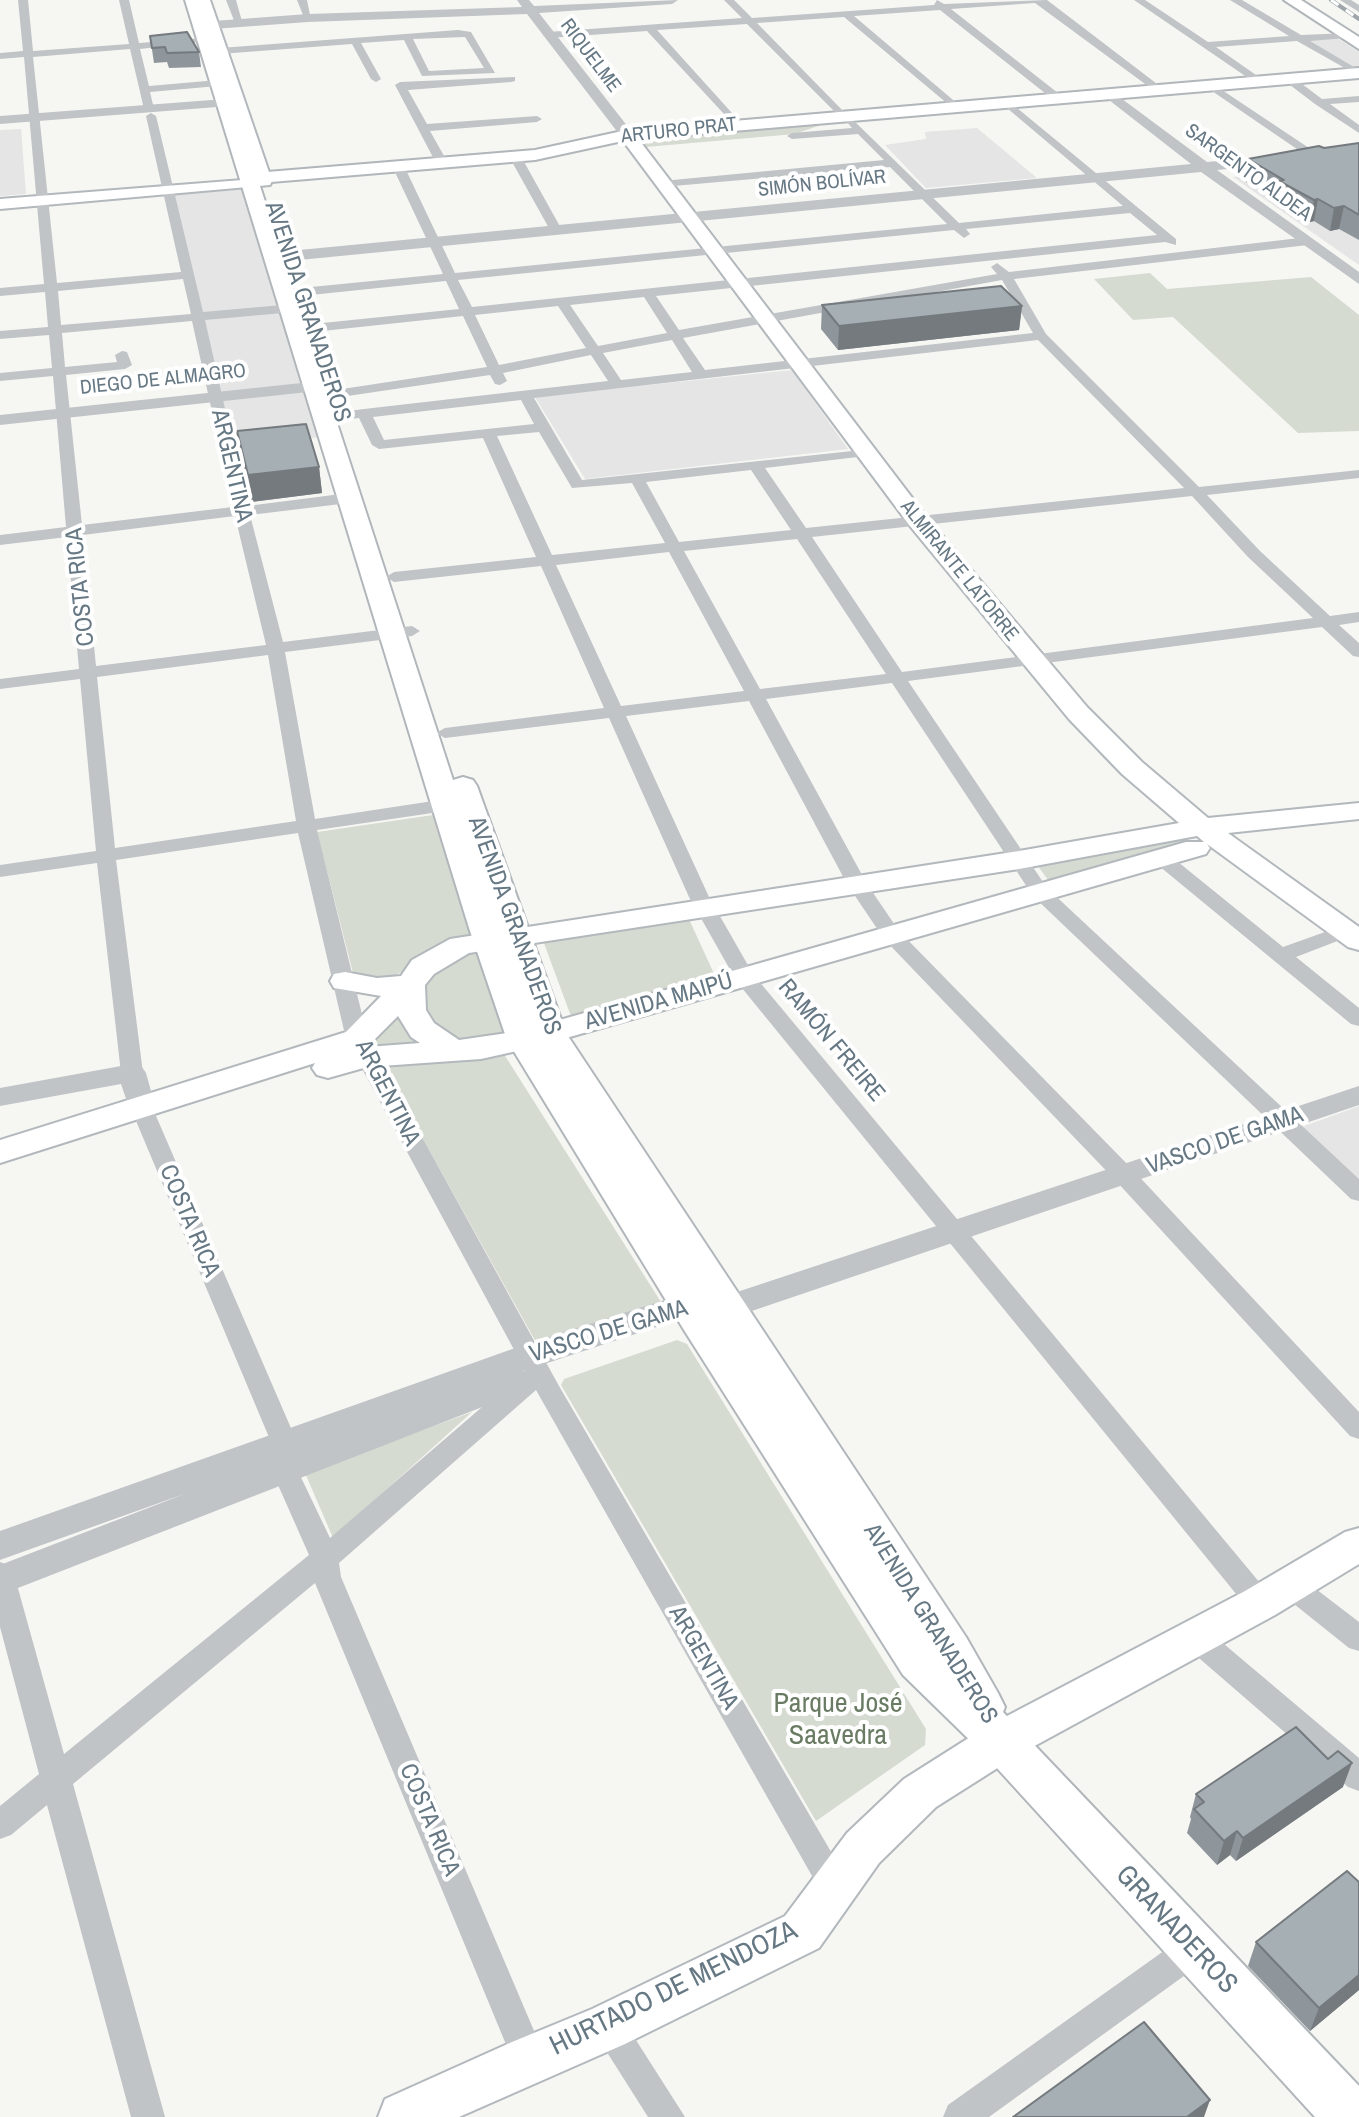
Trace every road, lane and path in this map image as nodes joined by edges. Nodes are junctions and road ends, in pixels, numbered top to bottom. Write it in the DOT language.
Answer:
graph roads {
  1 [pos="23,0"];
  2 [pos="124,0"];
  3 [pos="192,0"];
  4 [pos="203,0"];
  5 [pos="231,0"];
  6 [pos="302,0"];
  7 [pos="672,0"];
  8 [pos="729,0"];
  9 [pos="1040,0"];
  10 [pos="1139,0"];
  11 [pos="1235,0"];
  12 [pos="1291,0"];
  13 [pos="1305,0"];
  14 [pos="1345,0"];
  15 [pos="602,2"];
  16 [pos="937,4"];
  17 [pos="526,5"];
  18 [pos="1359,9"];
  19 [pos="846,14"];
  20 [pos="308,18"];
  21 [pos="749,21"];
  22 [pos="240,23"];
  23 [pos="650,28"];
  24 [pos="205,30"];
  25 [pos="548,35"];
  26 [pos="407,37"];
  27 [pos="1300,38"];
  28 [pos="1355,38"];
  29 [pos="355,41"];
  30 [pos="1206,45"];
  31 [pos="135,46"];
  32 [pos="220,51"];
  33 [pos="28,54"];
  34 [pos="0,56"];
  35 [pos="1358,74"];
  36 [pos="376,79"];
  37 [pos="511,79"];
  38 [pos="1261,82"];
  39 [pos="218,83"];
  40 [pos="1294,83"];
  41 [pos="145,89"];
  42 [pos="1216,89"];
  43 [pos="1160,90"];
  44 [pos="1114,97"];
  45 [pos="1059,99"];
  46 [pos="1359,99"];
  47 [pos="423,100"];
  48 [pos="409,101"];
  49 [pos="1319,102"];
  50 [pos="225,103"];
  51 [pos="1011,106"];
  52 [pos="955,107"];
  53 [pos="150,112"];
  54 [pos="431,113"];
  55 [pos="415,114"];
  56 [pos="537,119"];
  57 [pos="0,120"];
  58 [pos="34,121"];
  59 [pos="852,123"];
  60 [pos="737,125"];
  61 [pos="1356,125"];
  62 [pos="0,128"];
  63 [pos="423,128"];
  64 [pos="626,136"];
  65 [pos="1359,152"];
  66 [pos="1314,156"];
  67 [pos="517,160"];
  68 [pos="442,163"];
  69 [pos="893,163"];
  70 [pos="1203,167"];
  71 [pos="400,170"];
  72 [pos="1094,178"];
  73 [pos="256,180"];
  74 [pos="662,184"];
  75 [pos="167,188"];
  76 [pos="923,194"];
  77 [pos="40,199"];
  78 [pos="0,202"];
  79 [pos="1131,209"];
  80 [pos="687,217"];
  81 [pos="957,227"];
  82 [pos="556,230"];
  83 [pos="1167,238"];
  84 [pos="1308,241"];
  85 [pos="435,242"];
  86 [pos="712,250"];
  87 [pos="1185,255"];
  88 [pos="289,256"];
  89 [pos="987,257"];
  90 [pos="188,275"];
  91 [pos="1006,276"];
  92 [pos="451,277"];
  93 [pos="1359,279"];
  94 [pos="737,283"];
  95 [pos="49,288"];
  96 [pos="0,292"];
  97 [pos="648,293"];
  98 [pos="562,302"];
  99 [pos="302,309"];
  100 [pos="466,312"];
  101 [pos="198,317"];
  102 [pos="764,318"];
  103 [pos="54,330"];
  104 [pos="0,335"];
  105 [pos="676,336"];
  106 [pos="1041,336"];
  107 [pos="595,351"];
  108 [pos="122,355"];
  109 [pos="799,364"];
  110 [pos="495,370"];
  111 [pos="58,371"];
  112 [pos="701,375"];
  113 [pos="0,377"];
  114 [pos="617,384"];
  115 [pos="525,395"];
  116 [pos="215,396"];
  117 [pos="506,397"];
  118 [pos="337,399"];
  119 [pos="62,413"];
  120 [pos="0,420"];
  121 [pos="544,427"];
  122 [pos="488,433"];
  123 [pos="866,452"];
  124 [pos="755,464"];
  125 [pos="1359,474"];
  126 [pos="637,478"];
  127 [pos="1196,491"];
  128 [pos="349,498"];
  129 [pos="240,511"];
  130 [pos="918,521"];
  131 [pos="75,531"];
  132 [pos="801,533"];
  133 [pos="0,540"];
  134 [pos="675,547"];
  135 [pos="546,561"];
  136 [pos="394,577"];
  137 [pos="1359,617"];
  138 [pos="1327,622"];
  139 [pos="402,632"];
  140 [pos="276,649"];
  141 [pos="1359,652"];
  142 [pos="1032,661"];
  143 [pos="90,673"];
  144 [pos="897,678"];
  145 [pos="0,684"];
  146 [pos="757,696"];
  147 [pos="616,713"];
  148 [pos="445,733"];
  149 [pos="446,805"];
  150 [pos="1359,811"];
  151 [pos="306,824"];
  152 [pos="1359,826"];
  153 [pos="1212,834"];
  154 [pos="106,855"];
  155 [pos="1160,857"];
  156 [pos="1019,860"];
  157 [pos="0,871"];
  158 [pos="857,884"];
  159 [pos="1040,892"];
  160 [pos="705,908"];
  161 [pos="891,935"];
  162 [pos="502,936"];
  163 [pos="1352,936"];
  164 [pos="1281,955"];
  165 [pos="744,977"];
  166 [pos="345,981"];
  167 [pos="410,985"];
  168 [pos="1359,1019"];
  169 [pos="536,1036"];
  170 [pos="361,1048"];
  171 [pos="452,1050"];
  172 [pos="132,1073"];
  173 [pos="1359,1095"];
  174 [pos="0,1097"];
  175 [pos="145,1117"];
  176 [pos="1283,1121"];
  177 [pos="0,1152"];
  178 [pos="0,1170"];
  179 [pos="1125,1176"];
  180 [pos="1359,1193"];
  181 [pos="955,1232"];
  182 [pos="705,1310"];
  183 [pos="534,1364"];
  184 [pos="1359,1429"];
  185 [pos="284,1456"];
  186 [pos="1359,1544"];
  187 [pos="325,1559"];
  188 [pos="0,1570"];
  189 [pos="1274,1594"];
  190 [pos="1195,1637"];
  191 [pos="1359,1639"];
  192 [pos="1002,1741"];
  193 [pos="57,1776"];
  194 [pos="1359,1777"];
  195 [pos="0,1825"];
  196 [pos="835,1886"];
  197 [pos="1194,1949"];
  198 [pos="608,2027"];
  199 [pos="529,2059"];
  200 [pos="148,2117"];
  201 [pos="403,2117"];
  202 [pos="668,2117"];
  203 [pos="960,2117"];
  204 [pos="1351,2117"];
  1 -- 33 [label="street, COSTA RICA"];
  2 -- 31 [label="street, ARGENTINA"];
  3 -- 24 [label="main road, AVENIDA GRANADEROS"];
  4 -- 24 [label="main road, AVENIDA GRANADEROS"];
  5 -- 22 [label="street"];
  6 -- 20 [label="street"];
  7 -- 15 [label="street"];
  8 -- 21 [label="street"];
  9 -- 16 [label="street"];
  9 -- 43 [label="street"];
  10 -- 30 [label="street"];
  11 -- 27 [label="street"];
  12 -- 28 [label="main road"];
  13 -- 28 [label="main road"];
  14 -- 18 [label="street"];
  15 -- 17 [label="street"];
  16 -- 19 [label="street"];
  16 -- 45 [label="street"];
  17 -- 20 [label="street"];
  17 -- 25 [label="street, RIQUELME"];
  19 -- 21 [label="street"];
  19 -- 52 [label="street"];
  20 -- 22 [label="street"];
  21 -- 23 [label="street"];
  21 -- 59 [label="street"];
  22 -- 24 [label="street"];
  23 -- 25 [label="street"];
  23 -- 60 [label="street"];
  24 -- 31 [label="street"];
  24 -- 32 [label="main road, AVENIDA GRANADEROS"];
  24 -- 39 [label="main road, AVENIDA GRANADEROS"];
  25 -- 64 [label="street, RIQUELME"];
  26 -- 26 [label="street"];
  26 -- 29 [label="street"];
  27 -- 28 [label="street"];
  27 -- 30 [label="street"];
  27 -- 35 [label="street"];
  29 -- 32 [label="street"];
  29 -- 36 [label="street"];
  30 -- 38 [label="street"];
  31 -- 33 [label="street"];
  31 -- 41 [label="street, ARGENTINA"];
  32 -- 73 [label="main road, AVENIDA GRANADEROS"];
  33 -- 34 [label="street"];
  33 -- 58 [label="street, COSTA RICA"];
  35 -- 38 [label="main road, ARTURO PRAT"];
  35 -- 40 [label="main road, ARTURO PRAT"];
  37 -- 48 [label="street"];
  38 -- 43 [label="main road, ARTURO PRAT"];
  39 -- 41 [label="street"];
  39 -- 50 [label="main road, AVENIDA GRANADEROS"];
  40 -- 42 [label="main road, ARTURO PRAT"];
  40 -- 49 [label="street"];
  41 -- 53 [label="street, ARGENTINA"];
  42 -- 44 [label="main road, ARTURO PRAT"];
  42 -- 66 [label="street"];
  43 -- 45 [label="main road, ARTURO PRAT"];
  44 -- 51 [label="main road, ARTURO PRAT"];
  44 -- 70 [label="street, SARGENTO ALDEA"];
  45 -- 52 [label="main road, ARTURO PRAT"];
  46 -- 49 [label="street"];
  47 -- 48 [label="street"];
  48 -- 55 [label="street"];
  49 -- 61 [label="street"];
  50 -- 53 [label="street"];
  50 -- 73 [label="main road, AVENIDA GRANADEROS"];
  51 -- 59 [label="main road, ARTURO PRAT"];
  51 -- 72 [label="street"];
  52 -- 59 [label="main road, ARTURO PRAT"];
  53 -- 58 [label="street"];
  53 -- 75 [label="street, ARGENTINA"];
  54 -- 55 [label="street"];
  55 -- 63 [label="street"];
  56 -- 63 [label="street"];
  57 -- 58 [label="street"];
  58 -- 62 [label="street"];
  58 -- 77 [label="street, COSTA RICA"];
  59 -- 60 [label="main road, ARTURO PRAT"];
  59 -- 64 [label="main road, ARTURO PRAT"];
  59 -- 69 [label="street"];
  60 -- 64 [label="main road, ARTURO PRAT"];
  63 -- 68 [label="street"];
  64 -- 67 [label="main road, ARTURO PRAT"];
  64 -- 68 [label="main road, ARTURO PRAT"];
  64 -- 74 [label="main road, ALMIRANTE LATORRE"];
  65 -- 66 [label="street, SIMÓN BOLÍVAR"];
  66 -- 70 [label="street, SIMÓN BOLÍVAR"];
  67 -- 71 [label="main road, ARTURO PRAT"];
  67 -- 82 [label="street"];
  68 -- 73 [label="main road, ARTURO PRAT"];
  69 -- 74 [label="street"];
  69 -- 76 [label="street"];
  70 -- 72 [label="street, SIMÓN BOLÍVAR"];
  70 -- 84 [label="street, SARGENTO ALDEA"];
  71 -- 73 [label="main road, ARTURO PRAT"];
  71 -- 85 [label="street"];
  72 -- 76 [label="street, SIMÓN BOLÍVAR"];
  72 -- 79 [label="street"];
  73 -- 75 [label="main road, ARTURO PRAT"];
  73 -- 88 [label="main road, AVENIDA GRANADEROS"];
  73 -- 99 [label="main road, AVENIDA GRANADEROS"];
  74 -- 80 [label="main road, ALMIRANTE LATORRE"];
  75 -- 77 [label="main road, ARTURO PRAT"];
  75 -- 90 [label="street, ARGENTINA"];
  76 -- 80 [label="street, SIMÓN BOLÍVAR"];
  76 -- 81 [label="street"];
  77 -- 78 [label="main road, ARTURO PRAT"];
  77 -- 95 [label="street, COSTA RICA"];
  79 -- 81 [label="street"];
  79 -- 83 [label="street"];
  80 -- 82 [label="street, SIMÓN BOLÍVAR"];
  80 -- 86 [label="main road, ALMIRANTE LATORRE"];
  81 -- 86 [label="street"];
  81 -- 89 [label="street"];
  82 -- 85 [label="street, SIMÓN BOLÍVAR"];
  83 -- 87 [label="street"];
  83 -- 89 [label="street"];
  84 -- 87 [label="street"];
  84 -- 93 [label="street, SARGENTO ALDEA"];
  85 -- 88 [label="street, SIMÓN BOLÍVAR"];
  85 -- 92 [label="street"];
  86 -- 92 [label="street"];
  86 -- 94 [label="main road, ALMIRANTE LATORRE"];
  87 -- 91 [label="street"];
  88 -- 99 [label="main road, AVENIDA GRANADEROS"];
  89 -- 91 [label="street"];
  89 -- 94 [label="street"];
  90 -- 95 [label="street"];
  90 -- 101 [label="street, ARGENTINA"];
  91 -- 102 [label="street"];
  91 -- 106 [label="street"];
  92 -- 99 [label="street"];
  92 -- 100 [label="street"];
  94 -- 97 [label="street"];
  94 -- 102 [label="main road, ALMIRANTE LATORRE"];
  95 -- 96 [label="street"];
  95 -- 103 [label="street, COSTA RICA"];
  97 -- 98 [label="street"];
  97 -- 105 [label="street"];
  98 -- 100 [label="street"];
  98 -- 107 [label="street"];
  99 -- 100 [label="street"];
  99 -- 101 [label="street"];
  99 -- 118 [label="main road, AVENIDA GRANADEROS"];
  100 -- 110 [label="street"];
  101 -- 103 [label="street"];
  101 -- 116 [label="street, ARGENTINA"];
  102 -- 105 [label="street"];
  102 -- 109 [label="main road, ALMIRANTE LATORRE"];
  103 -- 104 [label="street"];
  103 -- 111 [label="street, COSTA RICA"];
  105 -- 107 [label="street"];
  105 -- 112 [label="street"];
  106 -- 109 [label="street"];
  106 -- 127 [label="street"];
  107 -- 110 [label="street"];
  107 -- 114 [label="street"];
  108 -- 111 [label="street"];
  109 -- 112 [label="street"];
  109 -- 123 [label="main road, ALMIRANTE LATORRE"];
  110 -- 117 [label="street"];
  110 -- 118 [label="street"];
  111 -- 113 [label="street"];
  111 -- 119 [label="street, COSTA RICA"];
  112 -- 114 [label="street"];
  114 -- 115 [label="street"];
  115 -- 117 [label="street"];
  115 -- 121 [label="street"];
  116 -- 118 [label="street, DIEGO DE ALMAGRO"];
  116 -- 119 [label="street, DIEGO DE ALMAGRO"];
  116 -- 129 [label="street, ARGENTINA"];
  117 -- 118 [label="street"];
  118 -- 122 [label="street"];
  118 -- 128 [label="main road, AVENIDA GRANADEROS"];
  118 -- 136 [label="main road, AVENIDA GRANADEROS"];
  119 -- 120 [label="street, DIEGO DE ALMAGRO"];
  119 -- 131 [label="street, COSTA RICA"];
  121 -- 122 [label="street"];
  121 -- 126 [label="street"];
  122 -- 135 [label="street, RAMÓN FREIRE"];
  123 -- 124 [label="street"];
  123 -- 130 [label="main road, ALMIRANTE LATORRE"];
  124 -- 126 [label="street"];
  124 -- 132 [label="street"];
  125 -- 127 [label="street"];
  126 -- 134 [label="street"];
  127 -- 130 [label="street"];
  127 -- 138 [label="street"];
  128 -- 129 [label="street"];
  128 -- 139 [label="main road, AVENIDA GRANADEROS"];
  129 -- 131 [label="street"];
  129 -- 140 [label="street, ARGENTINA"];
  130 -- 132 [label="street"];
  130 -- 142 [label="main road, ALMIRANTE LATORRE"];
  131 -- 133 [label="street"];
  131 -- 143 [label="street, COSTA RICA"];
  132 -- 134 [label="street"];
  132 -- 144 [label="street"];
  134 -- 135 [label="street"];
  134 -- 146 [label="street"];
  135 -- 136 [label="street"];
  135 -- 147 [label="street, RAMÓN FREIRE"];
  136 -- 139 [label="main road, AVENIDA GRANADEROS"];
  137 -- 138 [label="street"];
  138 -- 141 [label="street"];
  138 -- 142 [label="street"];
  139 -- 140 [label="street"];
  139 -- 148 [label="main road, AVENIDA GRANADEROS"];
  139 -- 149 [label="main road, AVENIDA GRANADEROS"];
  140 -- 143 [label="street"];
  140 -- 151 [label="street, ARGENTINA"];
  142 -- 144 [label="street"];
  142 -- 153 [label="main road, ALMIRANTE LATORRE"];
  143 -- 145 [label="street"];
  143 -- 154 [label="street, COSTA RICA"];
  144 -- 146 [label="street"];
  144 -- 156 [label="street"];
  146 -- 147 [label="street"];
  146 -- 158 [label="street"];
  147 -- 148 [label="street"];
  147 -- 160 [label="street, RAMÓN FREIRE"];
  148 -- 162 [label="main road, AVENIDA GRANADEROS"];
  149 -- 151 [label="street"];
  149 -- 162 [label="main road, AVENIDA GRANADEROS"];
  150 -- 153 [label="main road"];
  151 -- 154 [label="street"];
  151 -- 166 [label="street, ARGENTINA"];
  152 -- 153 [label="main road"];
  153 -- 155 [label="main road, AVENIDA MAIPÚ"];
  153 -- 156 [label="main road, AVENIDA MAIPÚ"];
  153 -- 163 [label="main road, ALMIRANTE LATORRE"];
  154 -- 157 [label="street"];
  154 -- 172 [label="street, COSTA RICA"];
  155 -- 159 [label="main road, AVENIDA MAIPÚ"];
  155 -- 164 [label="street"];
  156 -- 158 [label="main road, AVENIDA MAIPÚ"];
  156 -- 159 [label="street"];
  158 -- 160 [label="main road, AVENIDA MAIPÚ"];
  158 -- 161 [label="street"];
  159 -- 161 [label="main road, AVENIDA MAIPÚ"];
  159 -- 176 [label="street"];
  160 -- 162 [label="main road, AVENIDA MAIPÚ"];
  160 -- 165 [label="street, RAMÓN FREIRE"];
  161 -- 165 [label="main road, AVENIDA MAIPÚ"];
  161 -- 179 [label="street"];
  162 -- 167 [label="main road, AVENIDA MAIPÚ"];
  162 -- 169 [label="main road, AVENIDA GRANADEROS"];
  163 -- 164 [label="street"];
  164 -- 168 [label="street"];
  165 -- 169 [label="main road, AVENIDA MAIPÚ"];
  165 -- 181 [label="street, RAMÓN FREIRE"];
  166 -- 167 [label="main road"];
  166 -- 170 [label="street, ARGENTINA"];
  167 -- 170 [label="main road, AVENIDA MAIPÚ"];
  167 -- 171 [label="main road"];
  169 -- 171 [label="main road, AVENIDA MAIPÚ"];
  169 -- 182 [label="main road, AVENIDA GRANADEROS"];
  170 -- 171 [label="main road, AVENIDA MAIPÚ"];
  170 -- 175 [label="main road, AVENIDA MAIPÚ"];
  170 -- 183 [label="street, ARGENTINA"];
  172 -- 174 [label="street"];
  172 -- 175 [label="street, COSTA RICA"];
  173 -- 176 [label="street, VASCO DE GAMA"];
  175 -- 177 [label="main road, AVENIDA MAIPÚ"];
  175 -- 178 [label="main road, AVENIDA MAIPÚ"];
  175 -- 185 [label="street, COSTA RICA"];
  176 -- 179 [label="street, VASCO DE GAMA"];
  176 -- 180 [label="street"];
  179 -- 181 [label="street, VASCO DE GAMA"];
  179 -- 184 [label="street"];
  181 -- 182 [label="street, VASCO DE GAMA"];
  181 -- 189 [label="street, RAMÓN FREIRE"];
  182 -- 183 [label="street, VASCO DE GAMA"];
  182 -- 192 [label="main road, AVENIDA GRANADEROS"];
  183 -- 185 [label="street, VASCO DE GAMA"];
  183 -- 187 [label="street"];
  183 -- 196 [label="street, ARGENTINA"];
  185 -- 187 [label="street, COSTA RICA"];
  185 -- 188 [label="street, VASCO DE GAMA"];
  186 -- 189 [label="main road, HURTADO DE MENDOZA"];
  187 -- 193 [label="street"];
  187 -- 199 [label="street, COSTA RICA"];
  188 -- 193 [label="street"];
  189 -- 190 [label="main road, HURTADO DE MENDOZA"];
  189 -- 191 [label="street, RAMÓN FREIRE"];
  190 -- 192 [label="main road, HURTADO DE MENDOZA"];
  190 -- 194 [label="street"];
  192 -- 196 [label="main road, HURTADO DE MENDOZA"];
  192 -- 197 [label="main road, GRANADEROS"];
  193 -- 195 [label="street"];
  193 -- 200 [label="street"];
  196 -- 198 [label="main road, HURTADO DE MENDOZA"];
  197 -- 203 [label="street"];
  197 -- 204 [label="main road, GRANADEROS"];
  198 -- 199 [label="main road, HURTADO DE MENDOZA"];
  198 -- 202 [label="street"];
  199 -- 201 [label="main road, HURTADO DE MENDOZA"];
}
